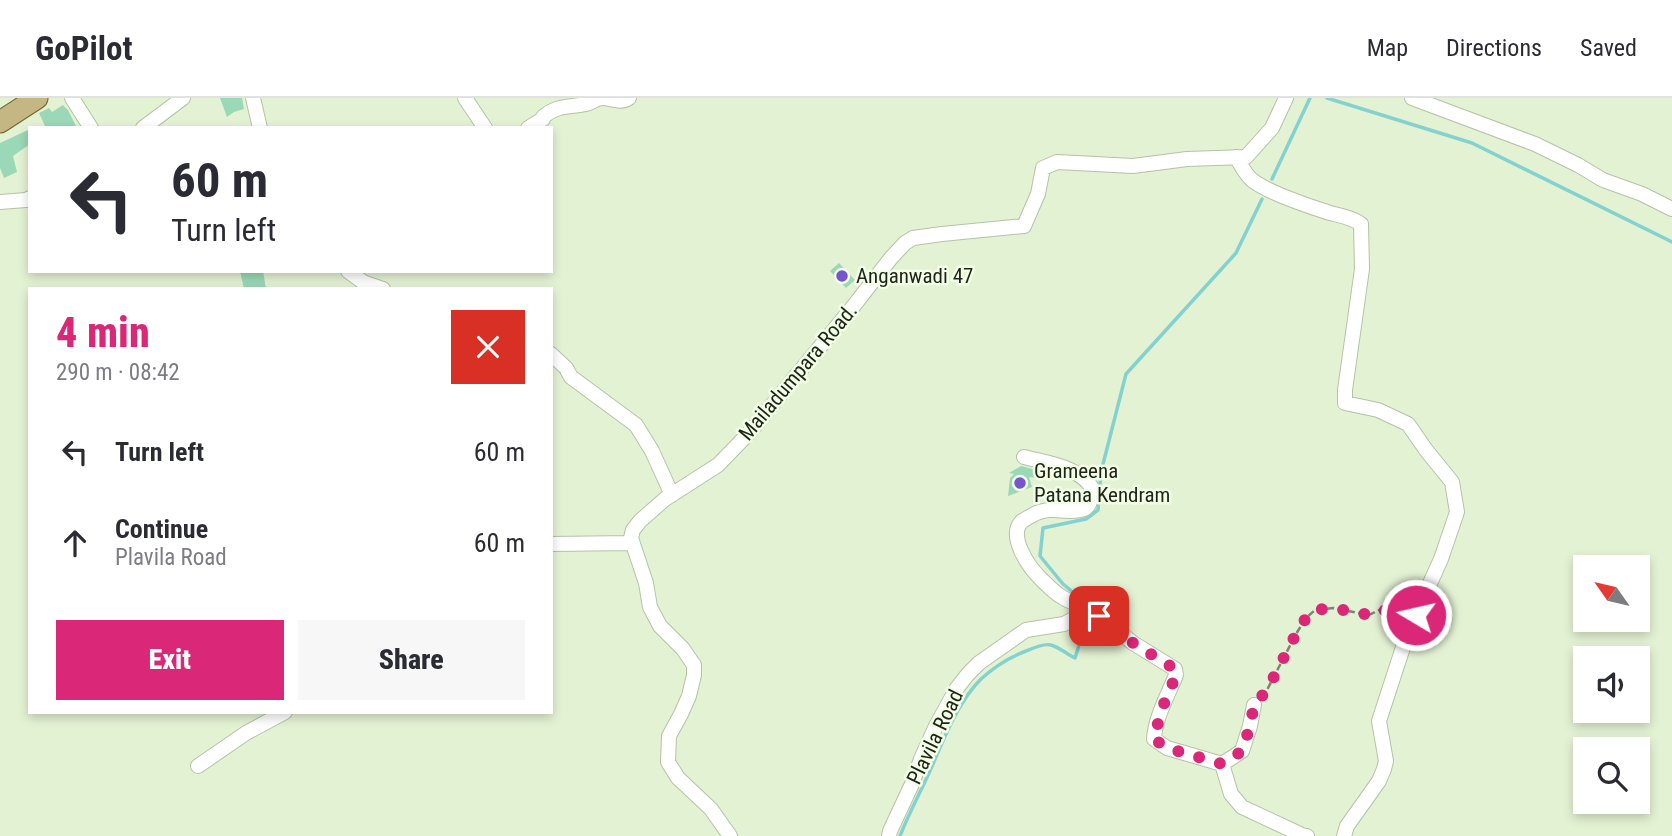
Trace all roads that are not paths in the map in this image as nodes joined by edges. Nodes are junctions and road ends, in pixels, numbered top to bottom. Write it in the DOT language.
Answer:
graph roads {
  1 [pos="37,98"];
  2 [pos="72,98"];
  3 [pos="183,98"];
  4 [pos="253,98"];
  5 [pos="465,98"];
  6 [pos="629,98"];
  7 [pos="1286,98"];
  8 [pos="1412,98"];
  9 [pos="0,122"];
  10 [pos="90,126"];
  11 [pos="146,126"];
  12 [pos="260,126"];
  13 [pos="484,126"];
  14 [pos="530,126"];
  15 [pos="1236,157"];
  16 [pos="28,199"];
  17 [pos="0,202"];
  18 [pos="1672,209"];
  19 [pos="351,273"];
  20 [pos="377,287"];
  21 [pos="553,356"];
  22 [pos="1024,457"];
  23 [pos="672,495"];
  24 [pos="632,543"];
  25 [pos="553,544"];
  26 [pos="1085,616"];
  27 [pos="1254,705"];
  28 [pos="281,714"];
  29 [pos="1222,764"];
  30 [pos="198,766"];
  31 [pos="730,836"];
  32 [pos="889,836"];
  33 [pos="1307,836"];
  34 [pos="1344,836"];
  1 -- 9 [label="main road"];
  2 -- 10 [label="street"];
  3 -- 11 [label="street"];
  4 -- 12 [label="street"];
  5 -- 13 [label="street"];
  6 -- 14 [label="street"];
  7 -- 15 [label="street"];
  8 -- 18 [label="street"];
  15 -- 23 [label="street, Mailadumpara Road."];
  15 -- 34 [label="street"];
  16 -- 17 [label="street"];
  19 -- 20 [label="street"];
  21 -- 23 [label="street"];
  22 -- 26 [label="street"];
  23 -- 24 [label="street, Mailadumpara Road."];
  24 -- 25 [label="street"];
  24 -- 31 [label="street"];
  26 -- 29 [label="street"];
  26 -- 32 [label="street, Plavila Road"];
  27 -- 29 [label="street"];
  28 -- 30 [label="street"];
  29 -- 33 [label="street"];
}
